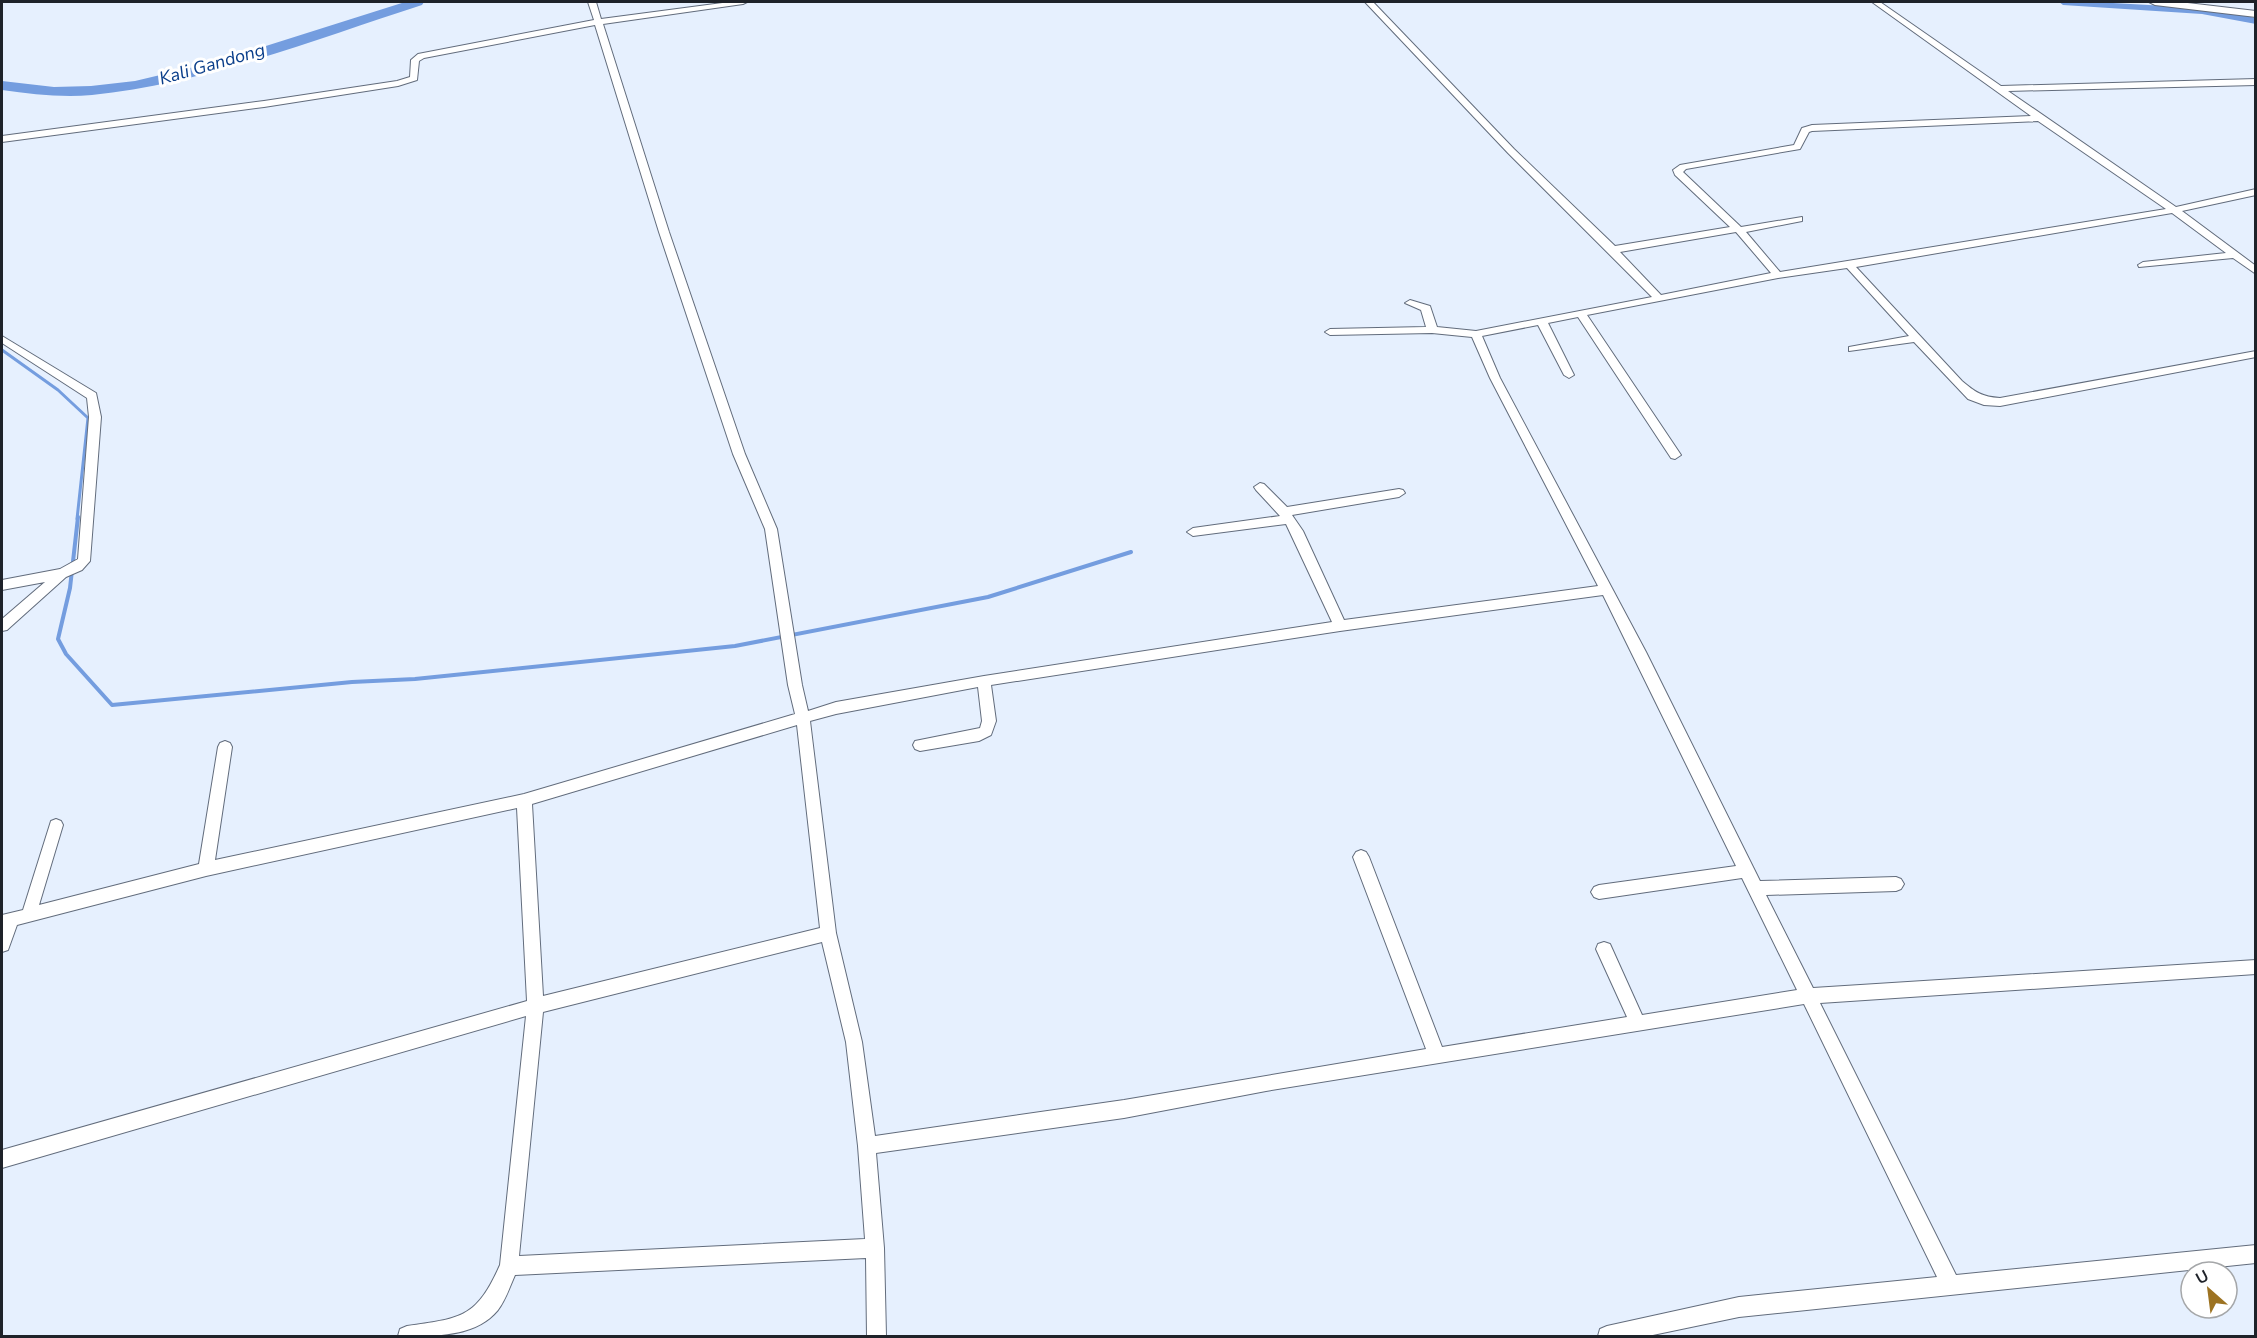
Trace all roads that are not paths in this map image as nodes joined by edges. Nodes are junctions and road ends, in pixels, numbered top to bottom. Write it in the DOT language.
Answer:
graph roads {
  1 [pos="592,2"];
  2 [pos="743,2"];
  3 [pos="1369,2"];
  4 [pos="1876,2"];
  5 [pos="2155,2"];
  6 [pos="2256,14"];
  7 [pos="598,22"];
  8 [pos="2256,82"];
  9 [pos="1999,89"];
  10 [pos="2040,118"];
  11 [pos="2,138"];
  12 [pos="2256,192"];
  13 [pos="2174,210"];
  14 [pos="1799,219"];
  15 [pos="1738,230"];
  16 [pos="1615,252"];
  17 [pos="2235,255"];
  18 [pos="1849,265"];
  19 [pos="2143,265"];
  20 [pos="2256,271"];
  21 [pos="1778,275"];
  22 [pos="1658,297"];
  23 [pos="1410,303"];
  24 [pos="1581,314"];
  25 [pos="1542,322"];
  26 [pos="1432,330"];
  27 [pos="1329,332"];
  28 [pos="1476,334"];
  29 [pos="1917,338"];
  30 [pos="2,339"];
  31 [pos="1853,349"];
  32 [pos="2256,354"];
  33 [pos="1569,375"];
  34 [pos="1675,455"];
  35 [pos="1260,487"];
  36 [pos="1399,493"];
  37 [pos="1287,515"];
  38 [pos="1193,532"];
  39 [pos="69,571"];
  40 [pos="2,585"];
  41 [pos="1607,590"];
  42 [pos="2,626"];
  43 [pos="1340,626"];
  44 [pos="984,681"];
  45 [pos="803,717"];
  46 [pos="920,744"];
  47 [pos="225,747"];
  48 [pos="524,800"];
  49 [pos="56,825"];
  50 [pos="1360,857"];
  51 [pos="206,869"];
  52 [pos="1746,871"];
  53 [pos="1896,884"];
  54 [pos="1755,888"];
  55 [pos="1599,892"];
  56 [pos="29,914"];
  57 [pos="6,921"];
  58 [pos="828,933"];
  59 [pos="2,945"];
  60 [pos="1604,949"];
  61 [pos="2256,967"];
  62 [pos="1809,996"];
  63 [pos="535,1006"];
  64 [pos="1638,1024"];
  65 [pos="1437,1055"];
  66 [pos="867,1146"];
  67 [pos="2,1159"];
  68 [pos="875,1248"];
  69 [pos="2256,1254"];
  70 [pos="509,1266"];
  71 [pos="1952,1286"];
  72 [pos="407,1336"];
  73 [pos="877,1336"];
  74 [pos="1607,1336"];
  1 -- 7 [label="street"];
  2 -- 7 [label="street"];
  3 -- 16 [label="street"];
  4 -- 9 [label="street"];
  5 -- 6 [label="street"];
  7 -- 11 [label="street"];
  7 -- 45 [label="street"];
  8 -- 9 [label="street"];
  9 -- 10 [label="street"];
  10 -- 13 [label="street"];
  10 -- 15 [label="street"];
  12 -- 13 [label="street"];
  13 -- 17 [label="street"];
  13 -- 18 [label="street"];
  14 -- 15 [label="street"];
  15 -- 16 [label="street"];
  15 -- 21 [label="street"];
  16 -- 22 [label="street"];
  17 -- 19 [label="street"];
  17 -- 20 [label="street"];
  18 -- 21 [label="street"];
  18 -- 29 [label="street"];
  21 -- 22 [label="street"];
  22 -- 24 [label="street"];
  23 -- 26 [label="street"];
  24 -- 25 [label="street"];
  24 -- 34 [label="street"];
  25 -- 28 [label="street"];
  25 -- 33 [label="street"];
  26 -- 27 [label="street"];
  26 -- 28 [label="street"];
  28 -- 41 [label="street"];
  29 -- 31 [label="street"];
  29 -- 32 [label="street"];
  30 -- 39 [label="street"];
  35 -- 37 [label="street"];
  36 -- 37 [label="street"];
  37 -- 38 [label="street"];
  37 -- 43 [label="street"];
  39 -- 40 [label="street"];
  39 -- 42 [label="street"];
  41 -- 43 [label="street"];
  41 -- 52 [label="street"];
  43 -- 44 [label="street"];
  44 -- 45 [label="street"];
  44 -- 46 [label="street"];
  45 -- 48 [label="street"];
  45 -- 58 [label="street"];
  47 -- 51 [label="street"];
  48 -- 51 [label="street"];
  48 -- 63 [label="street"];
  49 -- 56 [label="street"];
  50 -- 65 [label="street"];
  51 -- 56 [label="street"];
  52 -- 54 [label="street"];
  52 -- 55 [label="street"];
  53 -- 54 [label="street"];
  54 -- 62 [label="street"];
  56 -- 57 [label="street"];
  57 -- 59 [label="street"];
  58 -- 63 [label="street"];
  58 -- 66 [label="street"];
  60 -- 64 [label="street"];
  61 -- 62 [label="street"];
  62 -- 64 [label="street"];
  62 -- 71 [label="street"];
  63 -- 67 [label="street"];
  63 -- 70 [label="street"];
  64 -- 65 [label="street"];
  65 -- 66 [label="street"];
  66 -- 68 [label="street"];
  68 -- 70 [label="street"];
  68 -- 73 [label="street"];
  69 -- 71 [label="street"];
  70 -- 72 [label="street"];
  71 -- 74 [label="street"];
}
